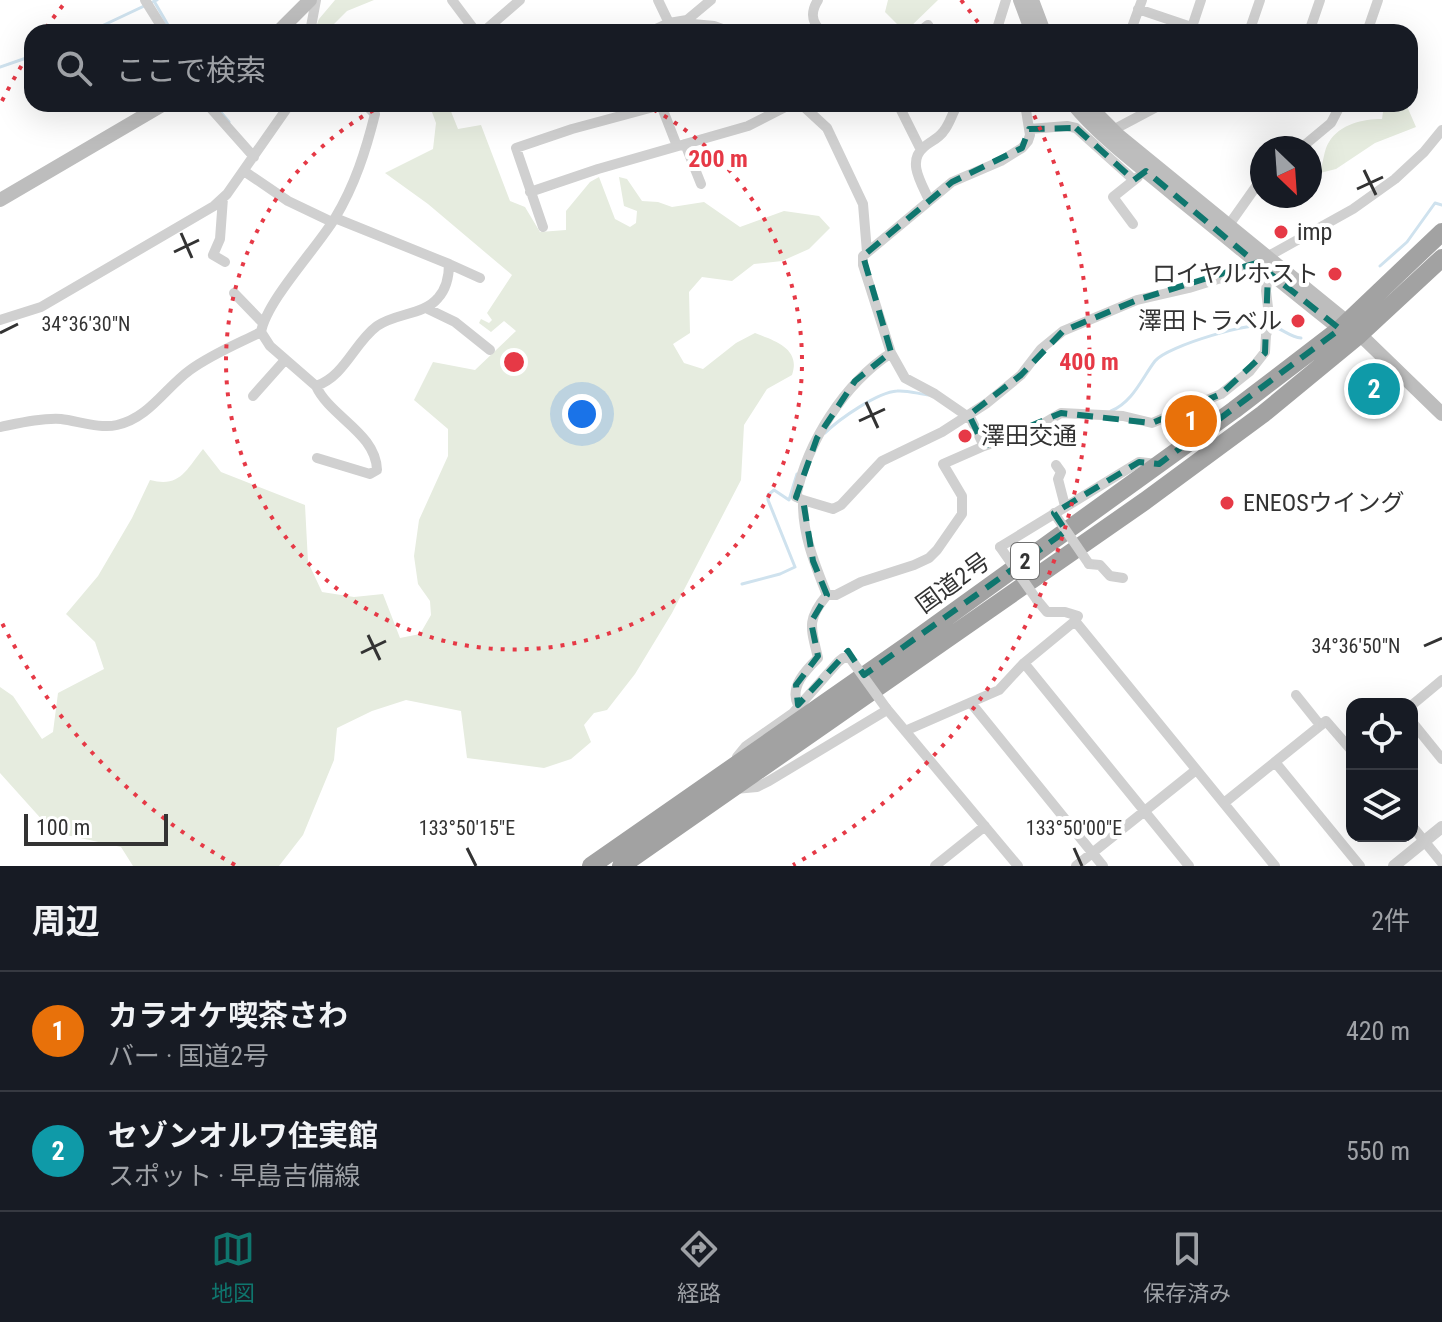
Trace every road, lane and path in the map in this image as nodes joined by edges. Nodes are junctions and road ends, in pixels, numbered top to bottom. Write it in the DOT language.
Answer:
graph roads {
  1 [pos="313,0"];
  2 [pos="452,0"];
  3 [pos="520,0"];
  4 [pos="658,0"];
  5 [pos="711,0"];
  6 [pos="820,0"];
  7 [pos="1006,0"];
  8 [pos="1020,0"];
  9 [pos="1032,0"];
  10 [pos="1201,0"];
  11 [pos="1260,0"];
  12 [pos="1320,0"];
  13 [pos="1378,0"];
  14 [pos="148,3"];
  15 [pos="1140,4"];
  16 [pos="675,23"];
  17 [pos="160,24"];
  18 [pos="287,24"];
  19 [pos="311,24"];
  20 [pos="470,24"];
  21 [pos="492,24"];
  22 [pos="672,24"];
  23 [pos="688,24"];
  24 [pos="815,24"];
  25 [pos="998,24"];
  26 [pos="1029,24"];
  27 [pos="1041,24"];
  28 [pos="1133,24"];
  29 [pos="1185,24"];
  30 [pos="1193,24"];
  31 [pos="1252,24"];
  32 [pos="1312,24"];
  33 [pos="1370,24"];
  34 [pos="150,112"];
  35 [pos="214,112"];
  36 [pos="285,112"];
  37 [pos="373,112"];
  38 [pos="635,112"];
  39 [pos="664,112"];
  40 [pos="775,112"];
  41 [pos="810,112"];
  42 [pos="902,112"];
  43 [pos="954,112"];
  44 [pos="1026,112"];
  45 [pos="1080,112"];
  46 [pos="1095,112"];
  47 [pos="1147,112"];
  48 [pos="1337,112"];
  49 [pos="1029,129"];
  50 [pos="1113,130"];
  51 [pos="1442,130"];
  52 [pos="1315,136"];
  53 [pos="681,145"];
  54 [pos="921,150"];
  55 [pos="254,157"];
  56 [pos="244,171"];
  57 [pos="1140,175"];
  58 [pos="701,184"];
  59 [pos="530,192"];
  60 [pos="1250,195"];
  61 [pos="223,198"];
  62 [pos="0,200"];
  63 [pos="929,200"];
  64 [pos="334,220"];
  65 [pos="1133,224"];
  66 [pos="543,227"];
  67 [pos="1226,230"];
  68 [pos="1442,232"];
  69 [pos="867,252"];
  70 [pos="1442,258"];
  71 [pos="225,262"];
  72 [pos="449,264"];
  73 [pos="1264,264"];
  74 [pos="480,278"];
  75 [pos="234,293"];
  76 [pos="426,308"];
  77 [pos="0,320"];
  78 [pos="262,327"];
  79 [pos="1349,329"];
  80 [pos="490,350"];
  81 [pos="891,353"];
  82 [pos="285,360"];
  83 [pos="316,386"];
  84 [pos="253,396"];
  85 [pos="969,414"];
  86 [pos="1442,414"];
  87 [pos="0,427"];
  88 [pos="984,446"];
  89 [pos="317,458"];
  90 [pos="1159,464"];
  91 [pos="1056,465"];
  92 [pos="803,500"];
  93 [pos="1065,506"];
  94 [pos="1054,513"];
  95 [pos="1123,578"];
  96 [pos="827,595"];
  97 [pos="1075,621"];
  98 [pos="1024,663"];
  99 [pos="1441,682"];
  100 [pos="1296,695"];
  101 [pos="1418,700"];
  102 [pos="971,703"];
  103 [pos="798,705"];
  104 [pos="886,709"];
  105 [pos="1320,725"];
  106 [pos="1418,729"];
  107 [pos="905,731"];
  108 [pos="1346,744"];
  109 [pos="1442,759"];
  110 [pos="1275,762"];
  111 [pos="732,766"];
  112 [pos="1196,770"];
  113 [pos="731,789"];
  114 [pos="1224,803"];
  115 [pos="1144,811"];
  116 [pos="985,826"];
  117 [pos="1442,827"];
  118 [pos="1418,834"];
  119 [pos="1424,841"];
  120 [pos="1092,853"];
  121 [pos="1442,863"];
  122 [pos="591,866"];
  123 [pos="621,866"];
  124 [pos="935,866"];
  125 [pos="1018,866"];
  126 [pos="1076,866"];
  127 [pos="1103,866"];
  128 [pos="1189,866"];
  129 [pos="1275,866"];
  130 [pos="1360,866"];
  131 [pos="1394,866"];
  1 -- 18 [label="main road"];
  1 -- 19 [label="street"];
  2 -- 20 [label="street"];
  3 -- 21 [label="street"];
  4 -- 16 [label="street"];
  5 -- 16 [label="street"];
  6 -- 24 [label="street"];
  7 -- 25 [label="street"];
  8 -- 26 [label="main road"];
  9 -- 27 [label="main road"];
  10 -- 30 [label="street"];
  11 -- 31 [label="street"];
  12 -- 32 [label="street"];
  13 -- 33 [label="street"];
  14 -- 17 [label="street"];
  15 -- 28 [label="street"];
  15 -- 29 [label="street"];
  16 -- 22 [label="street"];
  16 -- 23 [label="street"];
  34 -- 62 [label="main road"];
  35 -- 55 [label="street"];
  36 -- 55 [label="street"];
  37 -- 64 [label="street"];
  38 -- 59 [label="street"];
  39 -- 53 [label="street"];
  40 -- 53 [label="street"];
  41 -- 69 [label="street"];
  42 -- 54 [label="street"];
  43 -- 54 [label="street"];
  44 -- 49 [label="street"];
  45 -- 57 [label="main road"];
  46 -- 50 [label="main road"];
  47 -- 50 [label="street"];
  48 -- 52 [label="street"];
  49 -- 57 [label="street"];
  49 -- 63 [label="street"];
  50 -- 67 [label="main road"];
  51 -- 73 [label="street"];
  53 -- 58 [label="street"];
  53 -- 59 [label="street"];
  54 -- 63 [label="street"];
  55 -- 56 [label="street"];
  56 -- 61 [label="street"];
  56 -- 64 [label="street"];
  57 -- 65 [label="street"];
  57 -- 67 [label="main road"];
  59 -- 66 [label="street"];
  60 -- 67 [label="street"];
  61 -- 71 [label="street"];
  61 -- 77 [label="street"];
  63 -- 69 [label="street"];
  64 -- 72 [label="street"];
  64 -- 78 [label="street"];
  67 -- 73 [label="main road"];
  68 -- 79 [label="highway, 国道2号 / 2"];
  69 -- 81 [label="street"];
  70 -- 79 [label="highway, 国道2号 / 2"];
  72 -- 74 [label="street"];
  72 -- 76 [label="street"];
  73 -- 79 [label="main road"];
  73 -- 85 [label="street"];
  73 -- 88 [label="street"];
  75 -- 78 [label="street"];
  76 -- 80 [label="street"];
  76 -- 83 [label="street"];
  78 -- 82 [label="street"];
  78 -- 87 [label="street"];
  79 -- 86 [label="main road"];
  79 -- 90 [label="highway, 国道2号 / 2"];
  79 -- 113 [label="highway, 国道2号 / 2"];
  81 -- 85 [label="street"];
  81 -- 92 [label="street"];
  82 -- 83 [label="street"];
  82 -- 84 [label="street"];
  83 -- 89 [label="street"];
  85 -- 88 [label="street"];
  85 -- 92 [label="street"];
  88 -- 96 [label="street"];
  90 -- 93 [label="street"];
  90 -- 111 [label="highway, 国道2号 / 2"];
  91 -- 93 [label="street"];
  92 -- 96 [label="street"];
  93 -- 94 [label="street"];
  94 -- 95 [label="street, bridge"];
  94 -- 97 [label="street, bridge"];
  96 -- 103 [label="street"];
  97 -- 98 [label="street"];
  97 -- 112 [label="street"];
  98 -- 102 [label="street"];
  98 -- 115 [label="street"];
  99 -- 101 [label="street"];
  100 -- 105 [label="street"];
  102 -- 107 [label="street"];
  102 -- 120 [label="street"];
  103 -- 104 [label="street, bridge"];
  103 -- 111 [label="street"];
  104 -- 107 [label="street"];
  104 -- 113 [label="street"];
  105 -- 108 [label="street"];
  105 -- 110 [label="street"];
  106 -- 109 [label="street"];
  107 -- 116 [label="street"];
  110 -- 114 [label="street"];
  110 -- 130 [label="street"];
  111 -- 122 [label="highway, 国道2号 / 2"];
  112 -- 114 [label="street"];
  112 -- 115 [label="street"];
  113 -- 123 [label="highway, 国道2号 / 2"];
  114 -- 129 [label="street"];
  115 -- 120 [label="street"];
  115 -- 128 [label="street"];
  116 -- 124 [label="street"];
  116 -- 125 [label="street"];
  117 -- 119 [label="street"];
  118 -- 119 [label="street"];
  119 -- 121 [label="street"];
  119 -- 131 [label="street"];
  120 -- 126 [label="street"];
  120 -- 127 [label="street"];
}
